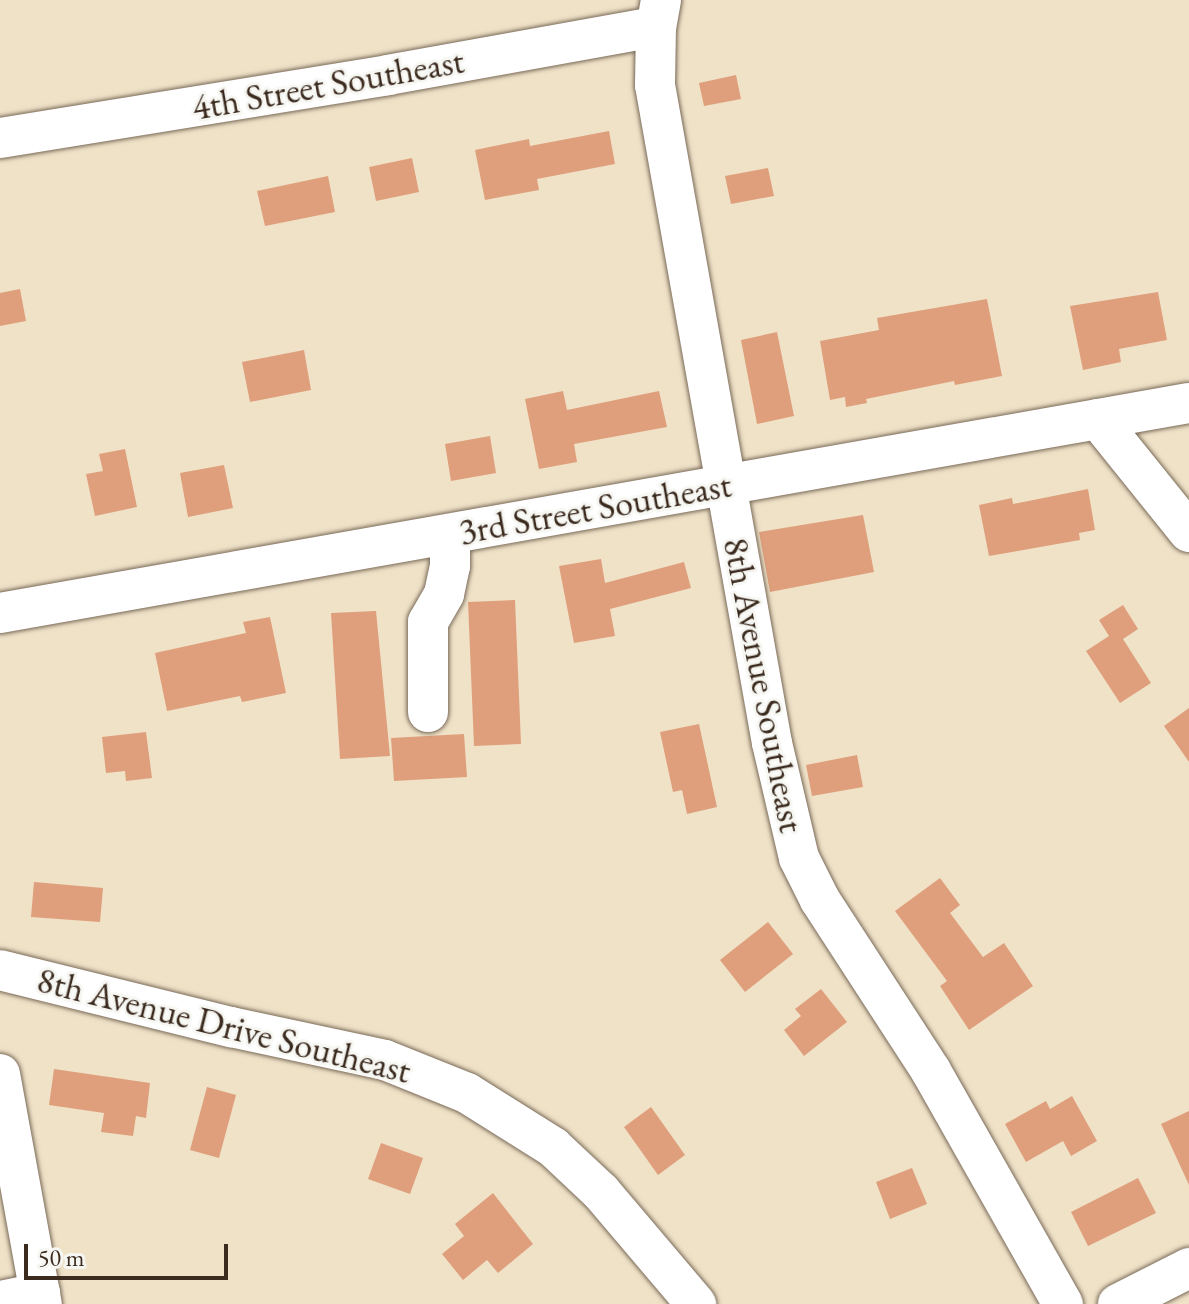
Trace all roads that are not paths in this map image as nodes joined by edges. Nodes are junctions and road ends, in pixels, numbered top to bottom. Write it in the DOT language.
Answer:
graph roads {
  1 [pos="658,13"];
  2 [pos="0,138"];
  3 [pos="1189,403"];
  4 [pos="1098,419"];
  5 [pos="726,485"];
  6 [pos="1189,532"];
  7 [pos="450,534"];
  8 [pos="0,613"];
  9 [pos="428,712"];
  10 [pos="0,970"];
  11 [pos="0,1074"];
  12 [pos="1189,1268"];
  13 [pos="41,1299"];
  14 [pos="0,1301"];
  15 [pos="696,1304"];
  16 [pos="1063,1304"];
  17 [pos="1118,1304"];
  1 -- 2 [label="street, 4th Street Southeast"];
  1 -- 5 [label="street, 8th Avenue Southeast"];
  3 -- 4 [label="street, 3rd Street Southeast"];
  4 -- 5 [label="street, 3rd Street Southeast"];
  4 -- 6 [label="street"];
  5 -- 7 [label="street, 3rd Street Southeast"];
  5 -- 16 [label="street, 8th Avenue Southeast"];
  7 -- 8 [label="street, 3rd Street Southeast"];
  7 -- 9 [label="street"];
  10 -- 15 [label="street, 8th Avenue Drive Southeast"];
  11 -- 13 [label="street"];
  12 -- 17 [label="street"];
  13 -- 14 [label="street"];
}
